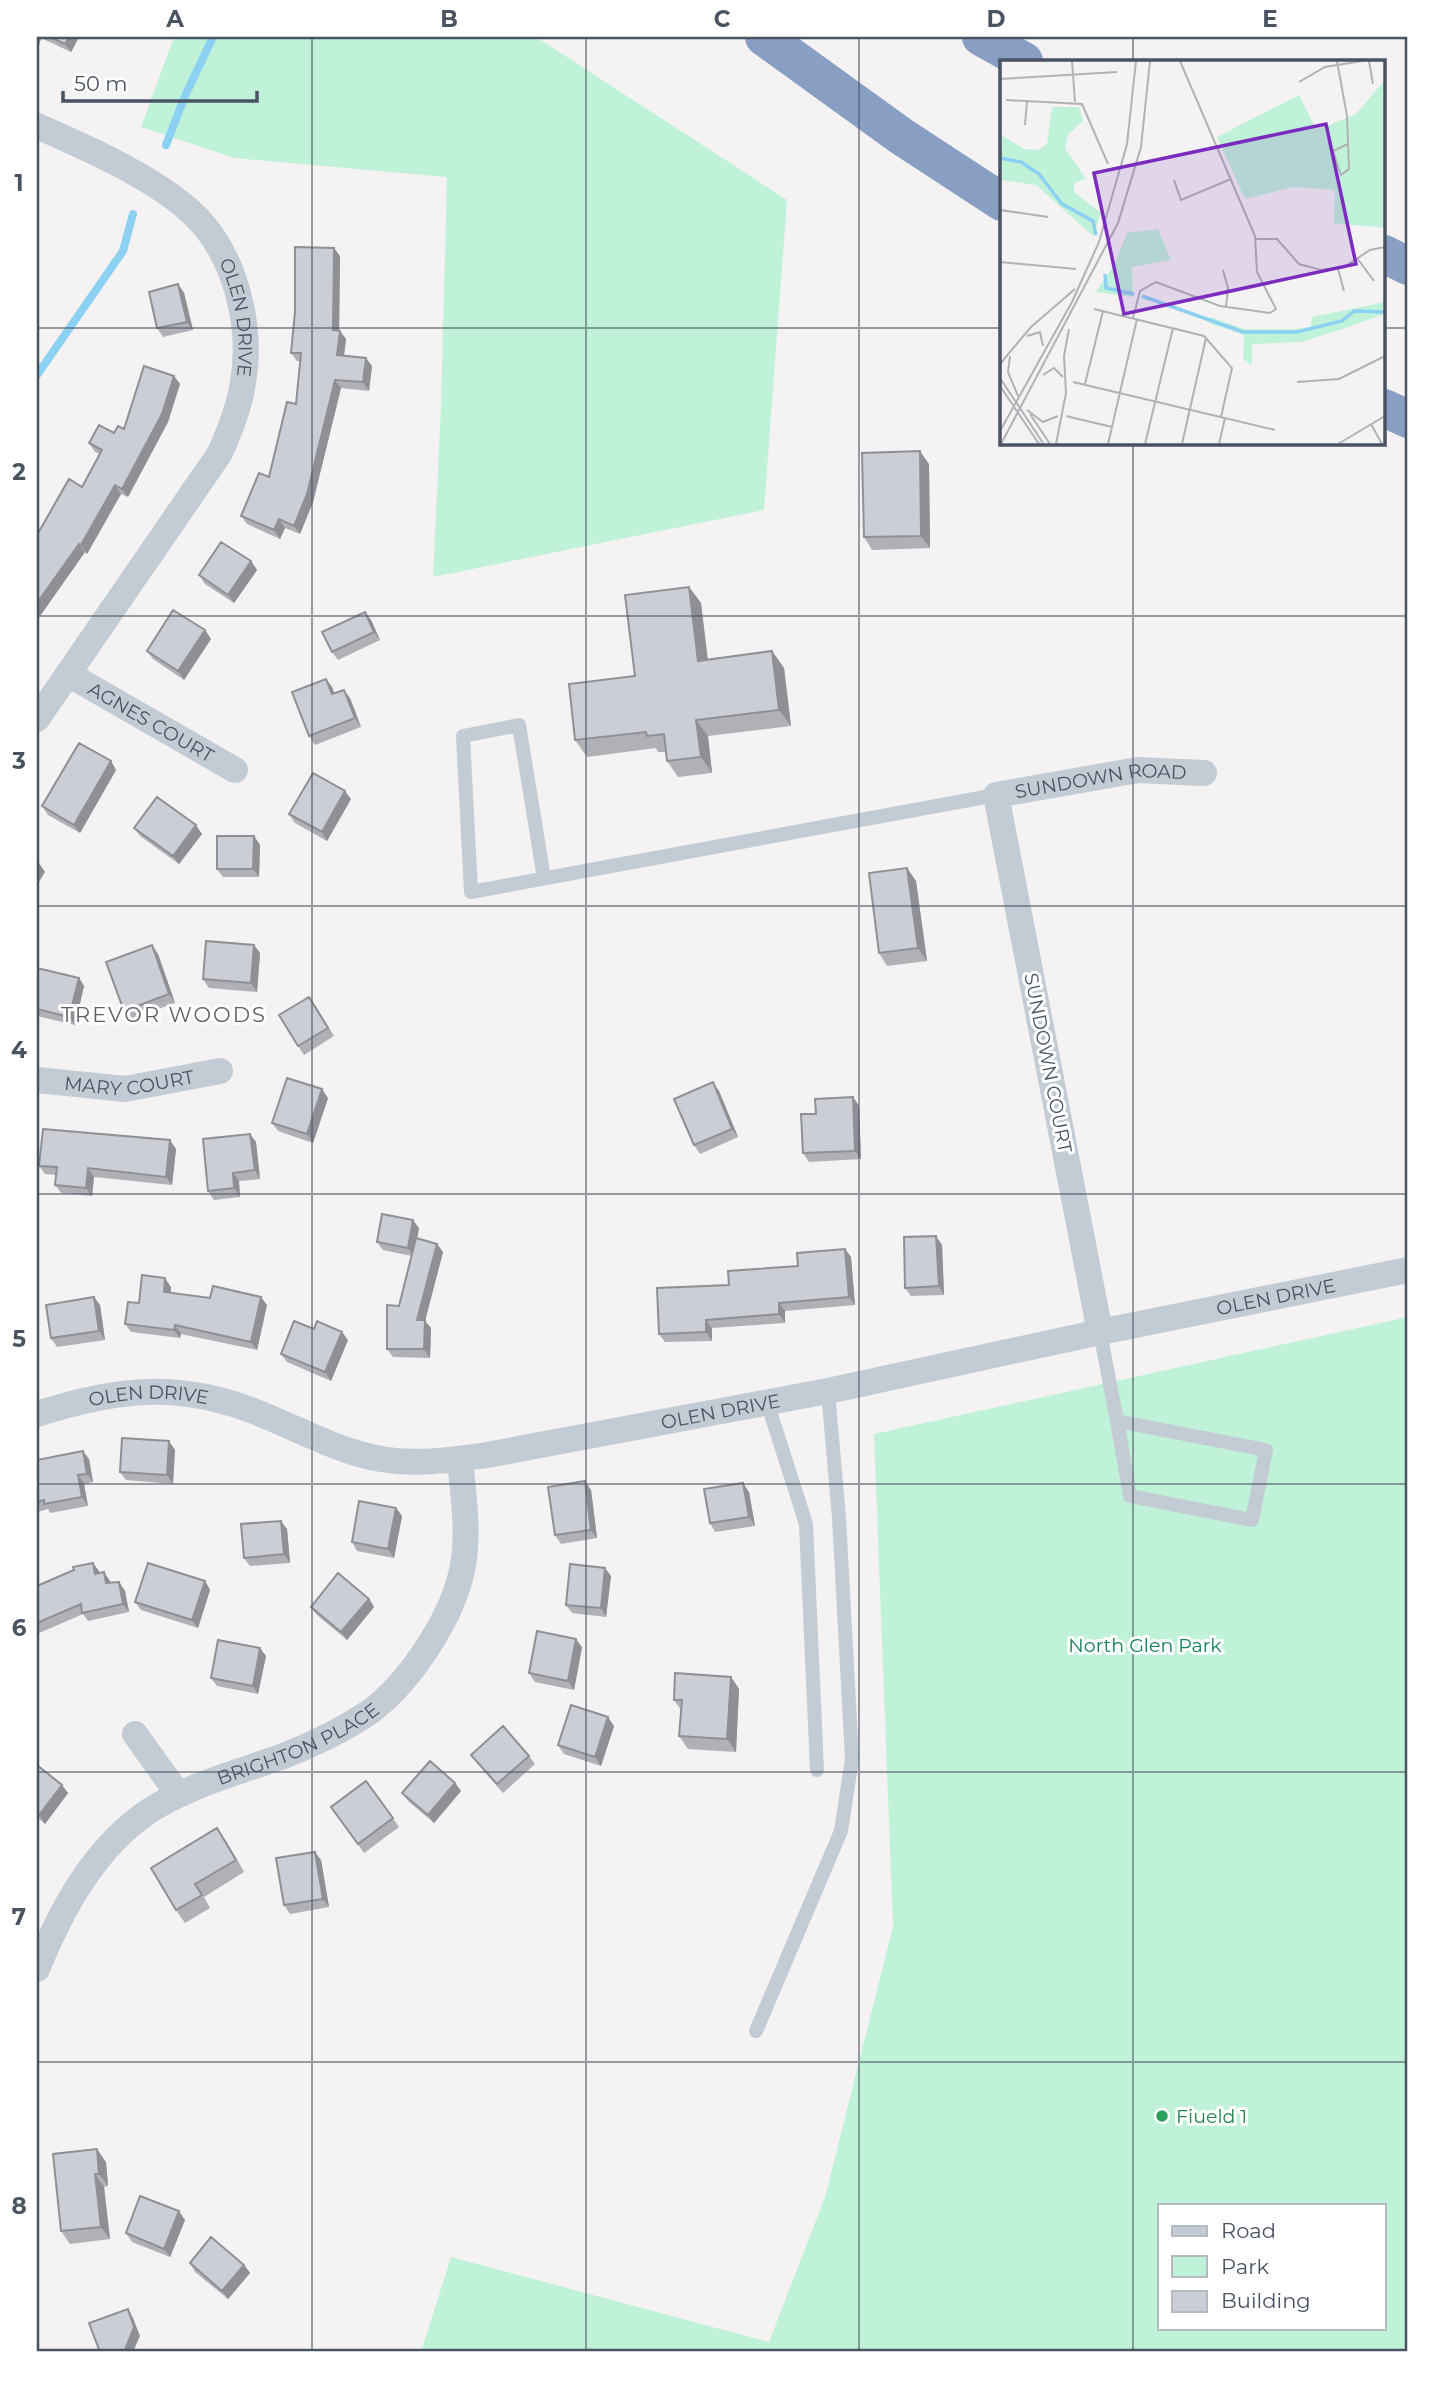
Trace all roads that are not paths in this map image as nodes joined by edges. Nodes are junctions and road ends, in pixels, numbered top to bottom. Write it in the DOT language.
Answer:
graph roads {
  1 [pos="764,37"];
  2 [pos="981,37"];
  3 [pos="1022,60"];
  4 [pos="37,126"];
  5 [pos="1000,201"];
  6 [pos="1386,255"];
  7 [pos="1408,266"];
  8 [pos="1386,409"];
  9 [pos="1408,419"];
  10 [pos="68,674"];
  11 [pos="37,719"];
  12 [pos="235,770"];
  13 [pos="1204,773"];
  14 [pos="996,795"];
  15 [pos="544,878"];
  16 [pos="220,1071"];
  17 [pos="37,1080"];
  18 [pos="1408,1270"];
  19 [pos="1101,1332"];
  20 [pos="828,1391"];
  21 [pos="767,1402"];
  22 [pos="37,1414"];
  23 [pos="1117,1421"];
  24 [pos="460,1459"];
  25 [pos="135,1734"];
  26 [pos="817,1770"];
  27 [pos="178,1794"];
  28 [pos="37,1969"];
  29 [pos="757,2031"];
  1 -- 5 [label="highway"];
  2 -- 3 [label="highway"];
  4 -- 10 [label="street, OLEN DRIVE"];
  6 -- 7 [label="highway"];
  8 -- 9 [label="highway"];
  10 -- 11 [label="street, OLEN DRIVE"];
  10 -- 12 [label="street, AGNES COURT"];
  13 -- 14 [label="street, SUNDOWN ROAD"];
  14 -- 15 [label="lane"];
  14 -- 19 [label="street, SUNDOWN COURT"];
  15 -- 15 [label="lane"];
  16 -- 17 [label="street, MARY COURT"];
  18 -- 19 [label="street, OLEN DRIVE"];
  19 -- 20 [label="street, OLEN DRIVE"];
  19 -- 23 [label="lane"];
  20 -- 21 [label="street, OLEN DRIVE"];
  20 -- 29 [label="lane"];
  21 -- 24 [label="street, OLEN DRIVE"];
  21 -- 26 [label="lane"];
  22 -- 24 [label="street, OLEN DRIVE"];
  23 -- 23 [label="lane"];
  24 -- 27 [label="street, BRIGHTON PLACE"];
  25 -- 27 [label="street"];
  27 -- 28 [label="street, BRIGHTON PLACE"];
}
